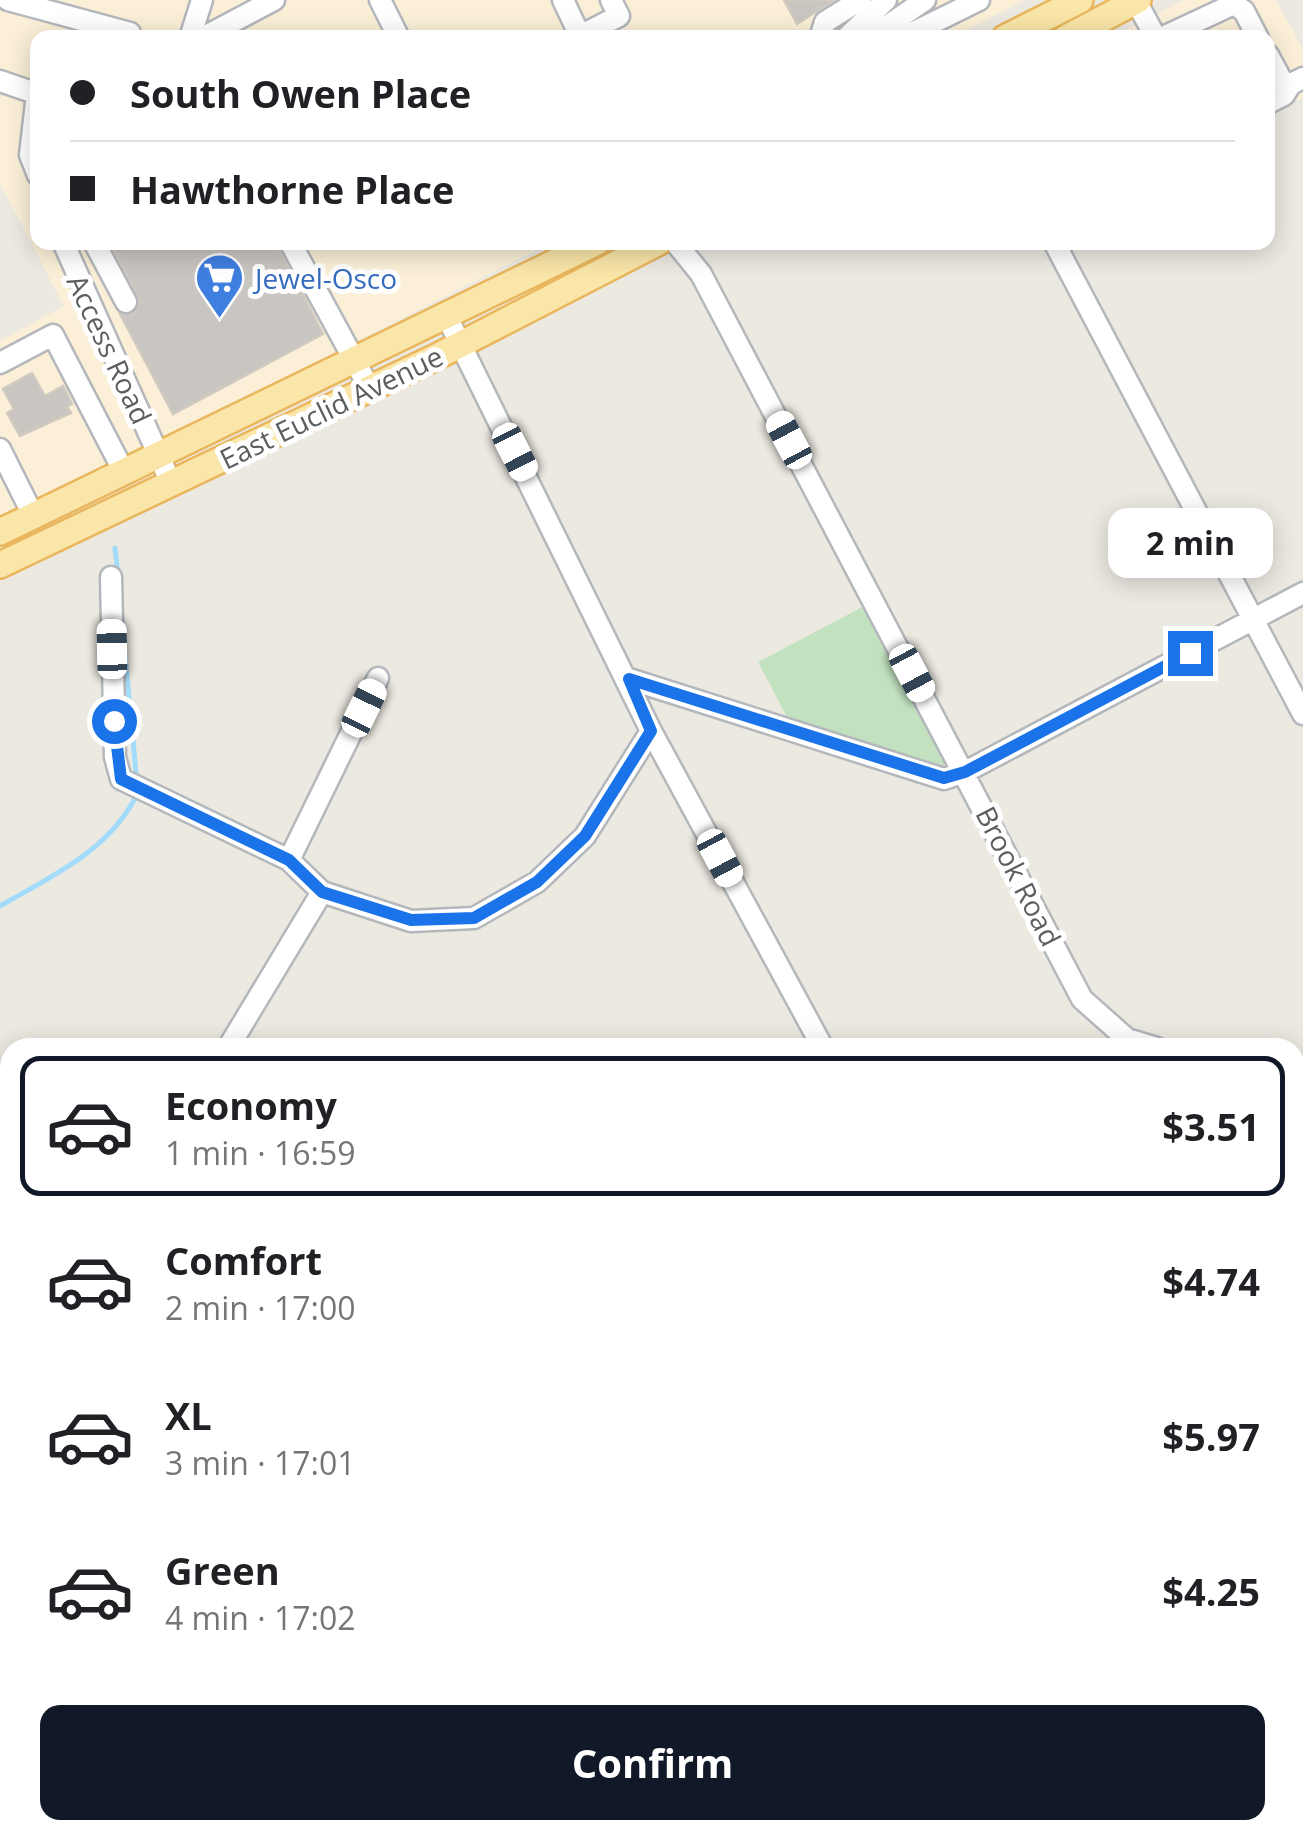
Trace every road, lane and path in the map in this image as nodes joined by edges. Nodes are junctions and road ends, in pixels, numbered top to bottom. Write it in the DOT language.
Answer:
graph roads {
  1 [pos="8,0"];
  2 [pos="202,0"];
  3 [pos="274,0"];
  4 [pos="380,0"];
  5 [pos="563,0"];
  6 [pos="611,0"];
  7 [pos="860,0"];
  8 [pos="886,0"];
  9 [pos="925,0"];
  10 [pos="979,0"];
  11 [pos="1080,0"];
  12 [pos="1137,0"];
  13 [pos="1048,6"];
  14 [pos="119,30"];
  15 [pos="193,30"];
  16 [pos="217,30"];
  17 [pos="396,30"];
  18 [pos="576,30"];
  19 [pos="593,30"];
  20 [pos="823,30"];
  21 [pos="854,30"];
  22 [pos="882,30"];
  23 [pos="918,30"];
  24 [pos="1015,30"];
  25 [pos="1081,30"];
  26 [pos="1154,30"];
  27 [pos="1176,30"];
  28 [pos="1254,30"];
  29 [pos="1275,68"];
  30 [pos="0,81"];
  31 [pos="1297,81"];
  32 [pos="30,92"];
  33 [pos="1275,100"];
  34 [pos="67,250"];
  35 [pos="98,250"];
  36 [pos="294,250"];
  37 [pos="581,250"];
  38 [pos="643,250"];
  39 [pos="681,250"];
  40 [pos="697,250"];
  41 [pos="1058,250"];
  42 [pos="702,274"];
  43 [pos="126,302"];
  44 [pos="447,318"];
  45 [pos="461,344"];
  46 [pos="356,361"];
  47 [pos="0,364"];
  48 [pos="370,388"];
  49 [pos="0,449"];
  50 [pos="159,456"];
  51 [pos="124,472"];
  52 [pos="172,483"];
  53 [pos="33,516"];
  54 [pos="0,532"];
  55 [pos="0,565"];
  56 [pos="111,578"];
  57 [pos="1303,593"];
  58 [pos="1254,619"];
  59 [pos="378,678"];
  60 [pos="629,679"];
  61 [pos="1303,714"];
  62 [pos="651,731"];
  63 [pos="965,772"];
  64 [pos="289,860"];
  65 [pos="322,892"];
  66 [pos="238,1038"];
  67 [pos="817,1038"];
  68 [pos="1127,1038"];
  1 -- 14 [label="street"];
  2 -- 15 [label="street"];
  3 -- 16 [label="street"];
  4 -- 17 [label="street"];
  5 -- 18 [label="street"];
  6 -- 19 [label="street"];
  7 -- 20 [label="street"];
  8 -- 21 [label="street"];
  9 -- 22 [label="street"];
  10 -- 23 [label="street"];
  11 -- 13 [label="main road"];
  12 -- 25 [label="main road"];
  12 -- 26 [label="street"];
  13 -- 24 [label="main road"];
  27 -- 28 [label="street"];
  29 -- 31 [label="street"];
  30 -- 32 [label="street"];
  31 -- 33 [label="street"];
  34 -- 50 [label="street, Access Road"];
  35 -- 43 [label="street"];
  36 -- 46 [label="street"];
  37 -- 44 [label="main road, East Euclid Avenue"];
  38 -- 45 [label="main road, East Euclid Avenue"];
  39 -- 42 [label="street"];
  40 -- 42 [label="street"];
  41 -- 58 [label="street"];
  42 -- 63 [label="street"];
  44 -- 45 [label="street"];
  44 -- 46 [label="main road, East Euclid Avenue"];
  45 -- 48 [label="main road, East Euclid Avenue"];
  45 -- 60 [label="street"];
  46 -- 48 [label="street"];
  46 -- 50 [label="main road, East Euclid Avenue"];
  47 -- 51 [label="street"];
  48 -- 52 [label="main road, East Euclid Avenue"];
  49 -- 53 [label="street"];
  50 -- 51 [label="main road, East Euclid Avenue"];
  50 -- 52 [label="street, Access Road"];
  51 -- 53 [label="main road, East Euclid Avenue"];
  52 -- 55 [label="main road, East Euclid Avenue"];
  53 -- 54 [label="main road, East Euclid Avenue"];
  56 -- 64 [label="street"];
  57 -- 58 [label="street"];
  58 -- 61 [label="street"];
  58 -- 63 [label="street"];
  59 -- 64 [label="street"];
  60 -- 62 [label="street"];
  60 -- 63 [label="street, Brook Road"];
  62 -- 65 [label="street"];
  62 -- 67 [label="street"];
  63 -- 68 [label="street, Brook Road"];
  64 -- 65 [label="street"];
  65 -- 66 [label="street"];
}
